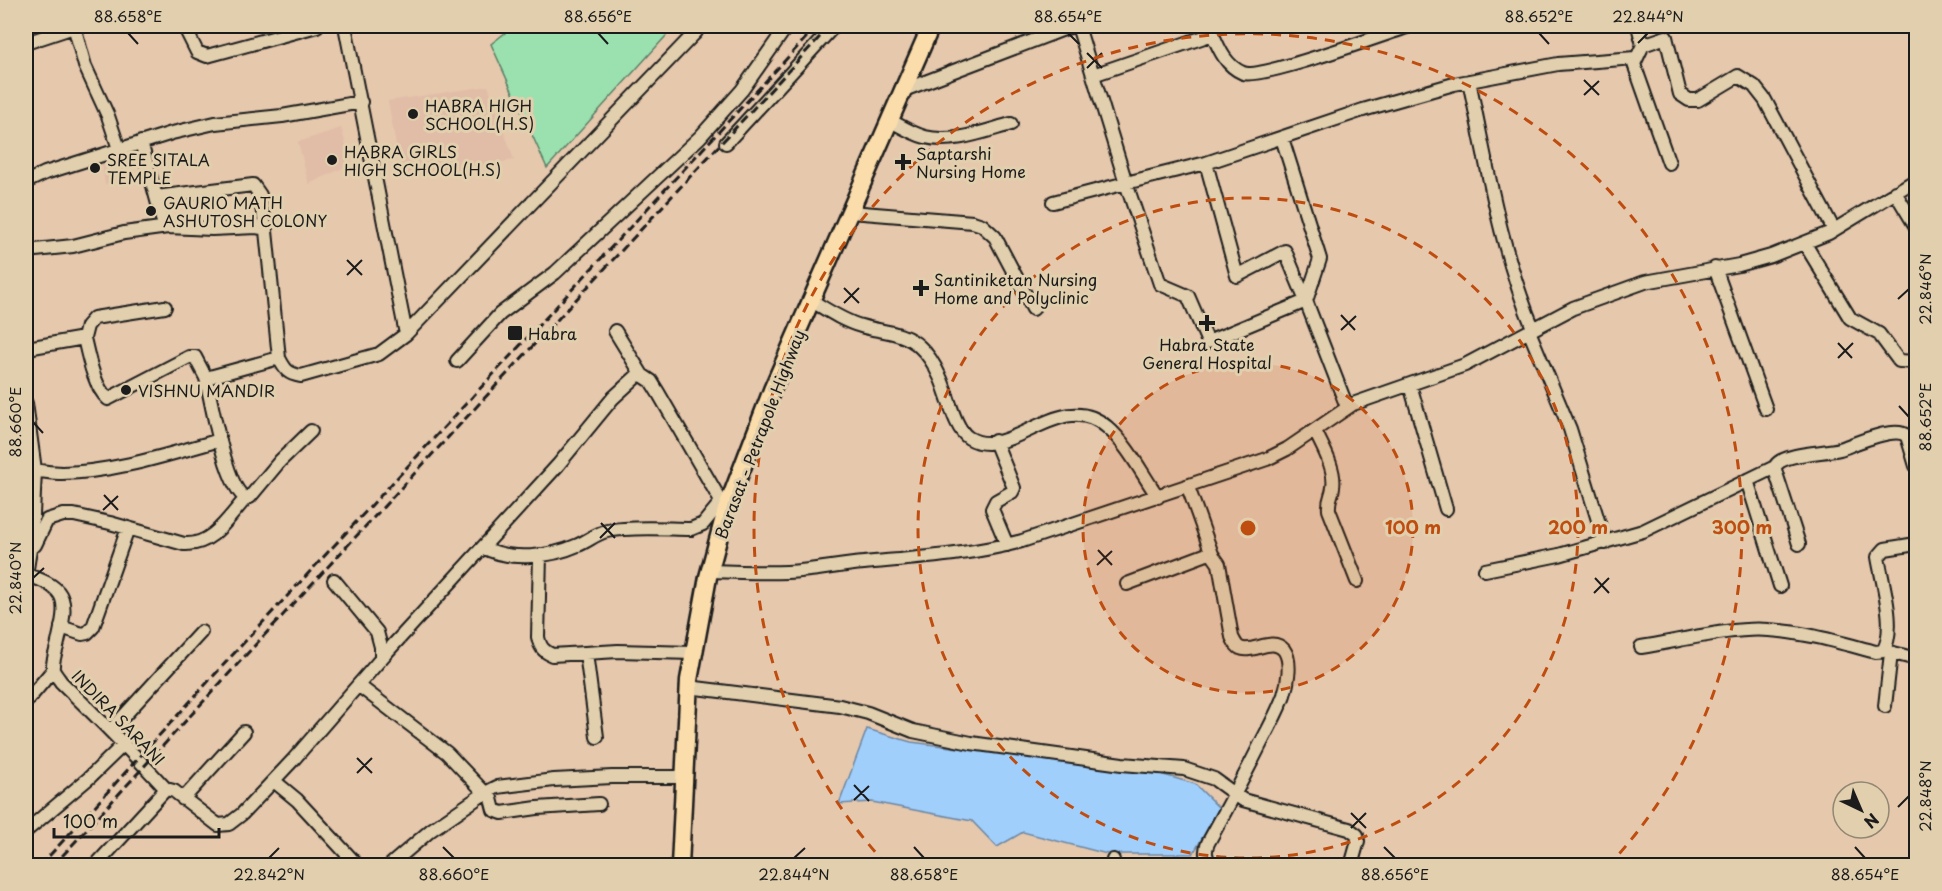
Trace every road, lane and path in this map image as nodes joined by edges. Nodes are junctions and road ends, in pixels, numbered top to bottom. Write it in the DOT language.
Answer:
graph roads {
  1 [pos="75,26"];
  2 [pos="184,26"];
  3 [pos="317,26"];
  4 [pos="345,26"];
  5 [pos="694,26"];
  6 [pos="787,26"];
  7 [pos="834,26"];
  8 [pos="931,26"];
  9 [pos="1072,26"];
  10 [pos="1078,26"];
  11 [pos="1410,26"];
  12 [pos="1638,26"];
  13 [pos="49,30"];
  14 [pos="1211,30"];
  15 [pos="26,43"];
  16 [pos="1643,45"];
  17 [pos="1635,58"];
  18 [pos="1093,75"];
  19 [pos="1469,81"];
  20 [pos="904,90"];
  21 [pos="361,102"];
  22 [pos="891,121"];
  23 [pos="1011,124"];
  24 [pos="1282,138"];
  25 [pos="141,142"];
  26 [pos="726,143"];
  27 [pos="119,149"];
  28 [pos="1206,163"];
  29 [pos="1669,163"];
  30 [pos="1917,180"];
  31 [pos="26,182"];
  32 [pos="1126,183"];
  33 [pos="1895,192"];
  34 [pos="156,197"];
  35 [pos="1053,202"];
  36 [pos="851,212"];
  37 [pos="168,227"];
  38 [pos="1917,227"];
  39 [pos="1834,230"];
  40 [pos="266,231"];
  41 [pos="1805,244"];
  42 [pos="26,251"];
  43 [pos="1715,268"];
  44 [pos="1306,301"];
  45 [pos="812,302"];
  46 [pos="165,307"];
  47 [pos="1033,309"];
  48 [pos="1531,330"];
  49 [pos="615,331"];
  50 [pos="406,334"];
  51 [pos="84,338"];
  52 [pos="26,351"];
  53 [pos="279,358"];
  54 [pos="457,361"];
  55 [pos="1917,362"];
  56 [pos="642,375"];
  57 [pos="206,378"];
  58 [pos="1410,385"];
  59 [pos="26,402"];
  60 [pos="1347,408"];
  61 [pos="1766,409"];
  62 [pos="311,431"];
  63 [pos="1315,431"];
  64 [pos="220,440"];
  65 [pos="995,441"];
  66 [pos="1917,466"];
  67 [pos="1775,467"];
  68 [pos="30,470"];
  69 [pos="1747,480"];
  70 [pos="1188,487"];
  71 [pos="1158,497"];
  72 [pos="246,498"];
  73 [pos="724,506"];
  74 [pos="1446,509"];
  75 [pos="128,528"];
  76 [pos="1605,543"];
  77 [pos="1799,544"];
  78 [pos="1917,544"];
  79 [pos="1007,545"];
  80 [pos="483,547"];
  81 [pos="1212,554"];
  82 [pos="540,555"];
  83 [pos="1485,570"];
  84 [pos="26,571"];
  85 [pos="709,571"];
  86 [pos="334,580"];
  87 [pos="1357,582"];
  88 [pos="1127,584"];
  89 [pos="1780,586"];
  90 [pos="61,627"];
  91 [pos="201,632"];
  92 [pos="1641,647"];
  93 [pos="1887,652"];
  94 [pos="586,653"];
  95 [pos="693,653"];
  96 [pos="381,659"];
  97 [pos="1917,659"];
  98 [pos="53,670"];
  99 [pos="358,685"];
  100 [pos="688,687"];
  101 [pos="26,702"];
  102 [pos="1885,706"];
  103 [pos="111,730"];
  104 [pos="244,732"];
  105 [pos="597,737"];
  106 [pos="124,744"];
  107 [pos="683,777"];
  108 [pos="274,781"];
  109 [pos="166,789"];
  110 [pos="487,792"];
  111 [pos="1234,795"];
  112 [pos="183,799"];
  113 [pos="599,804"];
  114 [pos="26,831"];
  115 [pos="95,866"];
  116 [pos="358,866"];
  117 [pos="389,866"];
  118 [pos="680,866"];
  119 [pos="1211,866"];
  120 [pos="1351,866"];
  1 -- 13 [label="street"];
  1 -- 27 [label="street"];
  2 -- 3 [label="street"];
  4 -- 21 [label="street"];
  5 -- 50 [label="street"];
  6 -- 54 [label="street"];
  7 -- 26 [label="street"];
  8 -- 20 [label="highway, Barasat - Petrapole Highway"];
  9 -- 20 [label="street"];
  10 -- 18 [label="street"];
  11 -- 14 [label="street"];
  12 -- 16 [label="street"];
  13 -- 15 [label="street"];
  14 -- 18 [label="street"];
  16 -- 17 [label="street"];
  16 -- 39 [label="street"];
  17 -- 19 [label="street"];
  17 -- 29 [label="street"];
  18 -- 32 [label="street"];
  19 -- 24 [label="street"];
  19 -- 48 [label="street"];
  20 -- 22 [label="highway, Barasat - Petrapole Highway"];
  21 -- 25 [label="street"];
  21 -- 50 [label="street"];
  22 -- 23 [label="street"];
  22 -- 36 [label="highway, Barasat - Petrapole Highway"];
  24 -- 28 [label="street"];
  24 -- 44 [label="street"];
  25 -- 27 [label="street"];
  25 -- 34 [label="street"];
  27 -- 31 [label="street"];
  28 -- 32 [label="street"];
  28 -- 44 [label="street"];
  30 -- 33 [label="street"];
  32 -- 35 [label="street"];
  32 -- 44 [label="street"];
  33 -- 38 [label="street"];
  33 -- 39 [label="street"];
  34 -- 37 [label="street"];
  34 -- 40 [label="street"];
  36 -- 45 [label="highway, Barasat - Petrapole Highway"];
  36 -- 47 [label="street"];
  37 -- 40 [label="street"];
  37 -- 42 [label="street"];
  39 -- 41 [label="street"];
  40 -- 53 [label="street"];
  41 -- 43 [label="street"];
  41 -- 55 [label="street"];
  43 -- 48 [label="street"];
  43 -- 61 [label="street"];
  44 -- 60 [label="street"];
  45 -- 65 [label="street"];
  45 -- 73 [label="highway, Barasat - Petrapole Highway"];
  46 -- 51 [label="street"];
  48 -- 58 [label="street"];
  48 -- 76 [label="street"];
  49 -- 56 [label="street"];
  50 -- 53 [label="street"];
  51 -- 52 [label="street"];
  51 -- 57 [label="street"];
  53 -- 57 [label="street"];
  56 -- 73 [label="street"];
  56 -- 80 [label="street"];
  57 -- 64 [label="street"];
  58 -- 60 [label="street"];
  58 -- 74 [label="street"];
  59 -- 68 [label="street"];
  60 -- 63 [label="street"];
  62 -- 72 [label="street"];
  63 -- 70 [label="street"];
  63 -- 87 [label="street"];
  64 -- 68 [label="street"];
  64 -- 72 [label="street"];
  65 -- 71 [label="street"];
  65 -- 79 [label="street"];
  66 -- 67 [label="street"];
  67 -- 69 [label="street"];
  67 -- 77 [label="street"];
  68 -- 84 [label="street"];
  69 -- 76 [label="street"];
  69 -- 89 [label="street"];
  70 -- 71 [label="street"];
  70 -- 81 [label="street"];
  71 -- 79 [label="street"];
  72 -- 75 [label="street"];
  73 -- 82 [label="street"];
  73 -- 85 [label="highway, Barasat - Petrapole Highway"];
  75 -- 84 [label="street"];
  75 -- 90 [label="street"];
  76 -- 83 [label="street"];
  78 -- 93 [label="street"];
  79 -- 85 [label="street"];
  80 -- 82 [label="street"];
  80 -- 96 [label="street"];
  81 -- 88 [label="street"];
  81 -- 111 [label="street"];
  82 -- 94 [label="street"];
  84 -- 90 [label="street, INDIRA SARANI"];
  85 -- 95 [label="highway, Barasat - Petrapole Highway"];
  86 -- 96 [label="street"];
  90 -- 98 [label="street, INDIRA SARANI"];
  91 -- 103 [label="street"];
  92 -- 93 [label="street"];
  93 -- 97 [label="street"];
  93 -- 102 [label="street"];
  94 -- 95 [label="street"];
  94 -- 105 [label="street"];
  95 -- 100 [label="highway, Barasat - Petrapole Highway"];
  96 -- 99 [label="street"];
  98 -- 101 [label="street"];
  98 -- 103 [label="street, INDIRA SARANI"];
  99 -- 108 [label="street"];
  99 -- 110 [label="street"];
  100 -- 107 [label="highway, Barasat - Petrapole Highway"];
  100 -- 111 [label="street"];
  103 -- 106 [label="street, INDIRA SARANI"];
  104 -- 112 [label="street"];
  106 -- 109 [label="street, INDIRA SARANI"];
  106 -- 114 [label="street"];
  107 -- 110 [label="street"];
  107 -- 118 [label="highway, Barasat - Petrapole Highway"];
  108 -- 112 [label="street, INDIRA SARANI"];
  108 -- 116 [label="street"];
  109 -- 112 [label="street, INDIRA SARANI"];
  109 -- 115 [label="street"];
  110 -- 113 [label="street"];
  110 -- 117 [label="street"];
  111 -- 119 [label="street"];
  111 -- 120 [label="street"];
}
